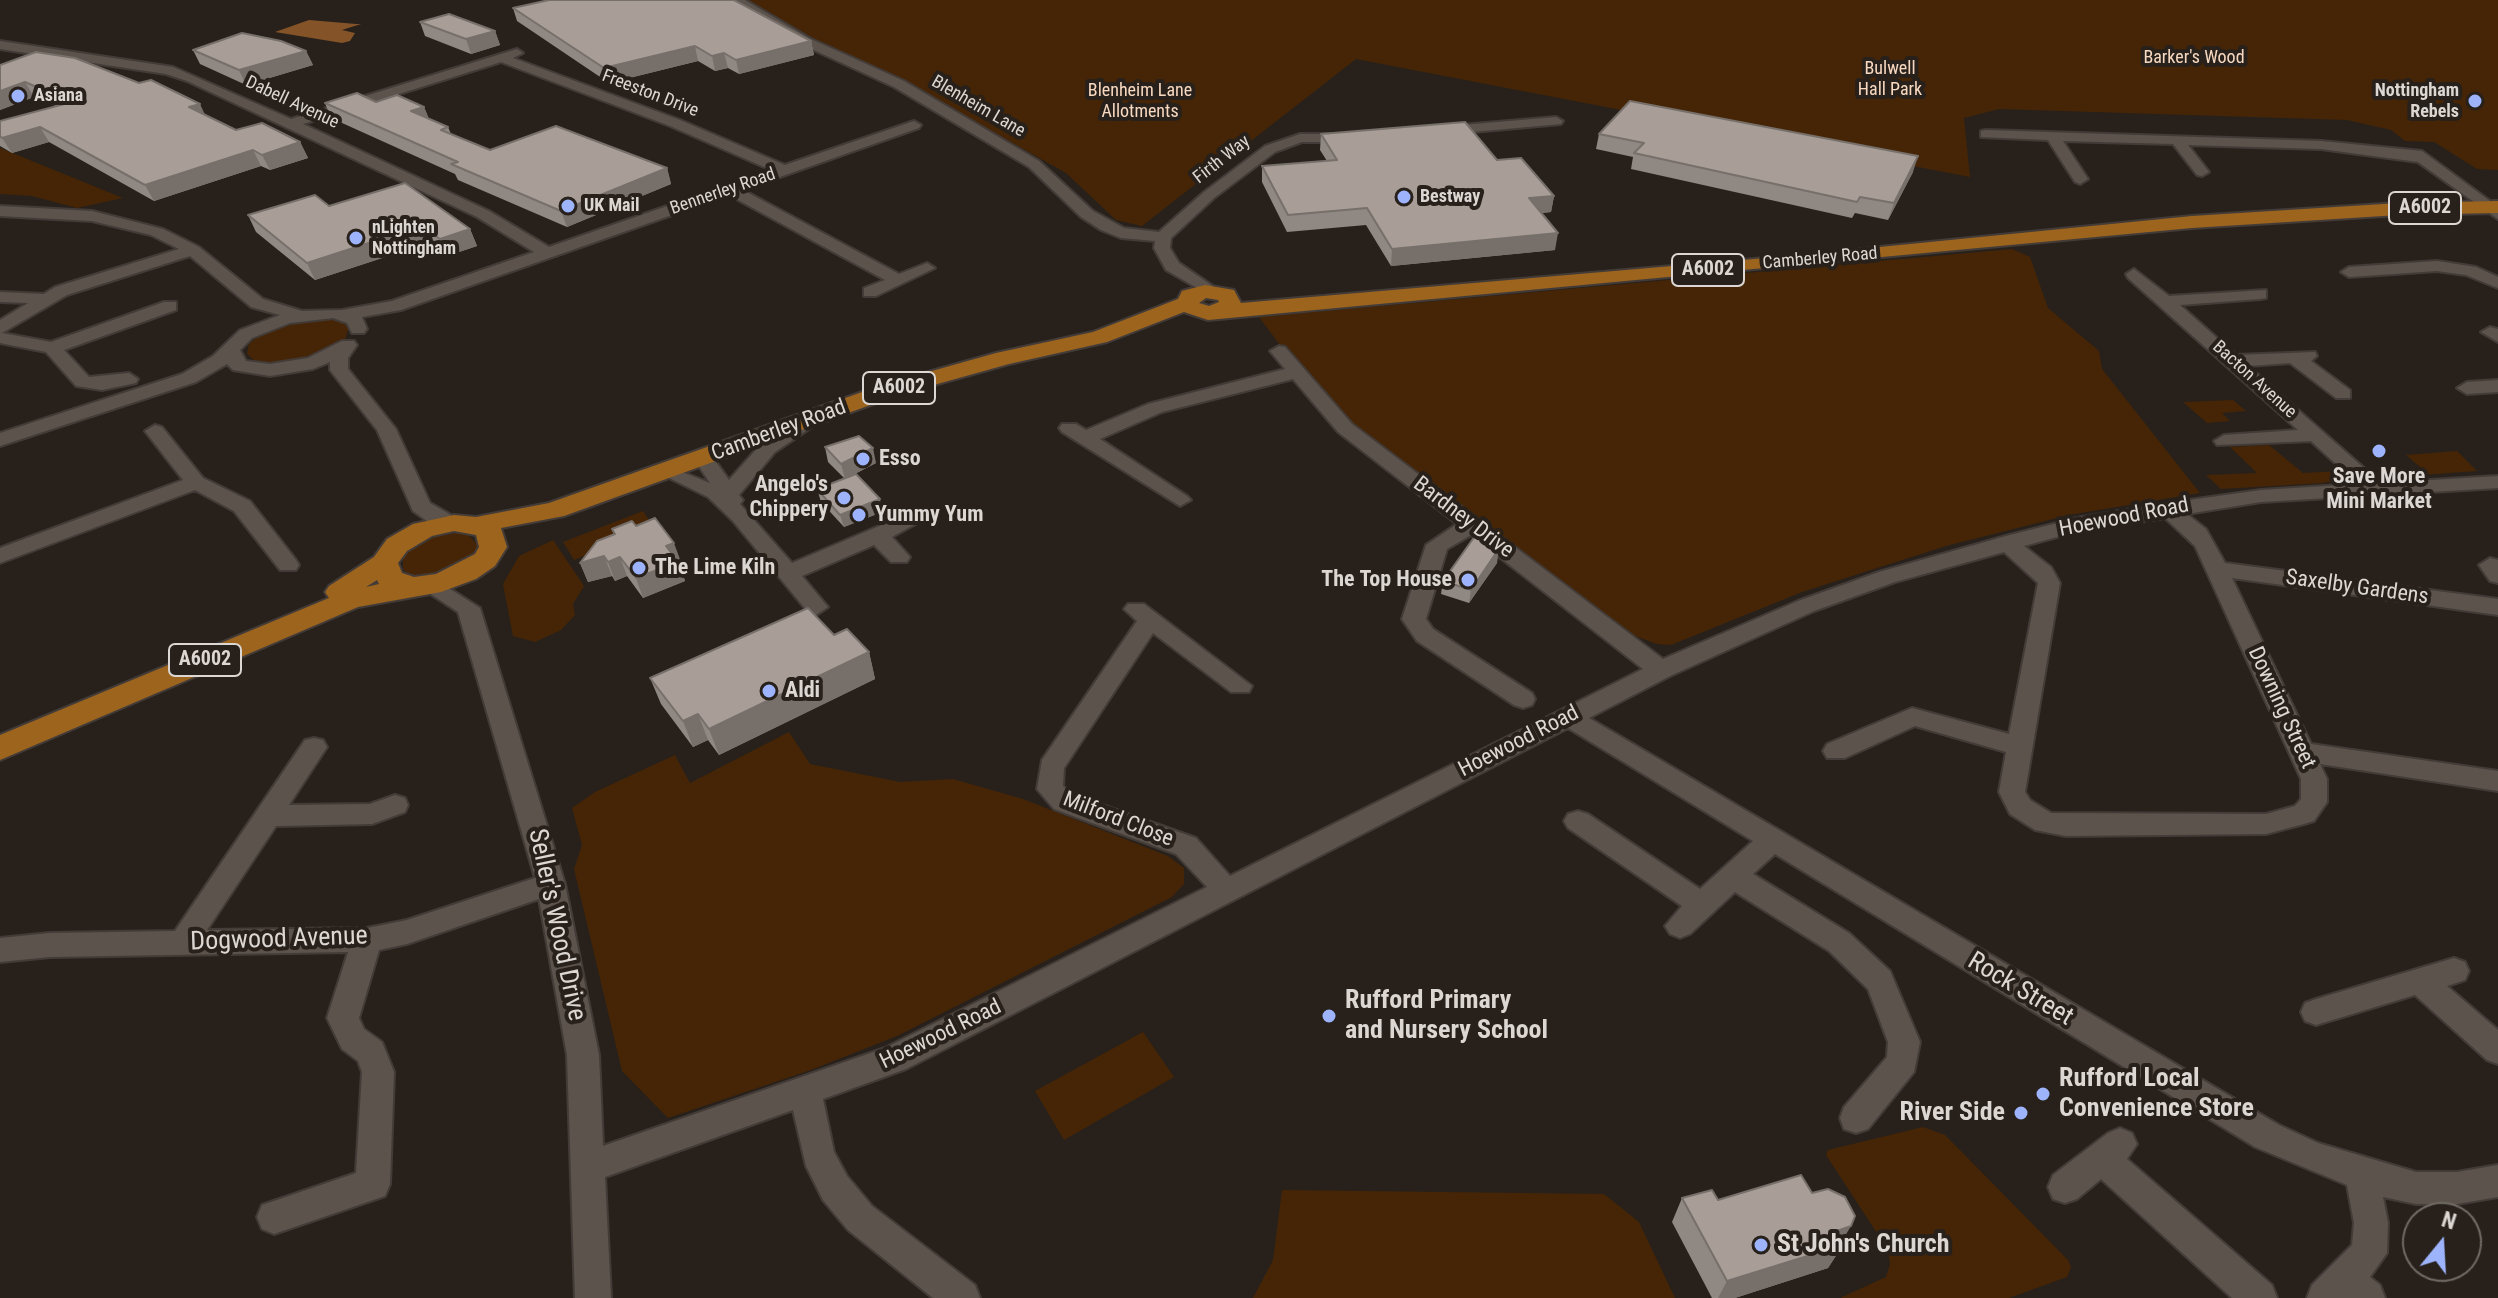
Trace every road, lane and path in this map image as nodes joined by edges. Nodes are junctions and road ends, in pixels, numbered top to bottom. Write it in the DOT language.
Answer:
graph roads {
  1 [pos="737,0"];
  2 [pos="0,45"];
  3 [pos="521,52"];
  4 [pos="501,58"];
  5 [pos="1557,121"];
  6 [pos="290,124"];
  7 [pos="914,125"];
  8 [pos="1420,132"];
  9 [pos="1996,133"];
  10 [pos="1374,136"];
  11 [pos="2054,138"];
  12 [pos="2178,142"];
  13 [pos="2205,168"];
  14 [pos="784,170"];
  15 [pos="2071,173"];
  16 [pos="730,189"];
  17 [pos="2494,209"];
  18 [pos="0,211"];
  19 [pos="1163,237"];
  20 [pos="193,250"];
  21 [pos="548,253"];
  22 [pos="1172,266"];
  23 [pos="927,268"];
  24 [pos="2134,274"];
  25 [pos="898,280"];
  26 [pos="2379,283"];
  27 [pos="2498,283"];
  28 [pos="870,292"];
  29 [pos="2249,292"];
  30 [pos="0,297"];
  31 [pos="43,299"];
  32 [pos="1186,301"];
  33 [pos="2167,301"];
  34 [pos="1215,302"];
  35 [pos="257,303"];
  36 [pos="395,306"];
  37 [pos="162,312"];
  38 [pos="305,314"];
  39 [pos="342,315"];
  40 [pos="0,328"];
  41 [pos="358,329"];
  42 [pos="246,334"];
  43 [pos="1099,337"];
  44 [pos="0,338"];
  45 [pos="346,346"];
  46 [pos="52,348"];
  47 [pos="231,351"];
  48 [pos="1279,351"];
  49 [pos="2233,361"];
  50 [pos="249,369"];
  51 [pos="283,369"];
  52 [pos="1297,372"];
  53 [pos="189,378"];
  54 [pos="129,379"];
  55 [pos="350,385"];
  56 [pos="2338,386"];
  57 [pos="812,418"];
  58 [pos="155,431"];
  59 [pos="2230,435"];
  60 [pos="2315,435"];
  61 [pos="0,440"];
  62 [pos="704,459"];
  63 [pos="667,472"];
  64 [pos="196,482"];
  65 [pos="2498,482"];
  66 [pos="2374,487"];
  67 [pos="728,494"];
  68 [pos="1180,500"];
  69 [pos="421,506"];
  70 [pos="2168,509"];
  71 [pos="555,510"];
  72 [pos="741,516"];
  73 [pos="906,523"];
  74 [pos="465,524"];
  75 [pos="1472,525"];
  76 [pos="878,536"];
  77 [pos="2006,543"];
  78 [pos="491,553"];
  79 [pos="391,554"];
  80 [pos="0,556"];
  81 [pos="899,557"];
  82 [pos="288,565"];
  83 [pos="2217,569"];
  84 [pos="789,573"];
  85 [pos="420,586"];
  86 [pos="816,607"];
  87 [pos="2498,607"];
  88 [pos="1661,670"];
  89 [pos="1240,686"];
  90 [pos="1523,699"];
  91 [pos="1568,717"];
  92 [pos="0,736"];
  93 [pos="2020,747"];
  94 [pos="0,748"];
  95 [pos="1836,751"];
  96 [pos="2301,752"];
  97 [pos="312,762"];
  98 [pos="2495,774"];
  99 [pos="268,816"];
  100 [pos="380,816"];
  101 [pos="1578,821"];
  102 [pos="1771,841"];
  103 [pos="1733,876"];
  104 [pos="551,884"];
  105 [pos="1226,891"];
  106 [pos="1702,905"];
  107 [pos="1680,926"];
  108 [pos="367,940"];
  109 [pos="183,943"];
  110 [pos="0,950"];
  111 [pos="2454,971"];
  112 [pos="2420,981"];
  113 [pos="2316,1012"];
  114 [pos="2498,1050"];
  115 [pos="806,1093"];
  116 [pos="1856,1118"];
  117 [pos="589,1167"];
  118 [pos="2362,1176"];
  119 [pos="2498,1181"];
  120 [pos="2065,1187"];
  121 [pos="274,1217"];
  122 [pos="2345,1291"];
  123 [pos="593,1298"];
  124 [pos="962,1298"];
  125 [pos="2259,1298"];
  1 -- 19 [label="street, Blenheim Lane"];
  2 -- 6 [label="street, Dabell Avenue"];
  3 -- 4 [label="street"];
  4 -- 6 [label="street"];
  4 -- 14 [label="street, Freeston Drive"];
  5 -- 8 [label="street"];
  6 -- 21 [label="street, Dabell Avenue"];
  7 -- 14 [label="street, Bennerley Road"];
  9 -- 11 [label="street"];
  10 -- 19 [label="street, Firth Way"];
  11 -- 12 [label="street"];
  11 -- 15 [label="street"];
  12 -- 13 [label="street"];
  12 -- 17 [label="street"];
  14 -- 16 [label="street, Bennerley Road"];
  16 -- 21 [label="street, Bennerley Road"];
  16 -- 25 [label="street"];
  17 -- 34 [label="main road, Camberley Road / A6002"];
  18 -- 20 [label="street"];
  19 -- 22 [label="street"];
  20 -- 31 [label="street"];
  20 -- 35 [label="street"];
  21 -- 36 [label="street, Bennerley Road"];
  22 -- 32 [label="street"];
  22 -- 34 [label="street"];
  23 -- 25 [label="street"];
  24 -- 33 [label="street, Bacton Avenue"];
  25 -- 28 [label="street"];
  26 -- 27 [label="street"];
  29 -- 33 [label="street"];
  30 -- 31 [label="street"];
  31 -- 40 [label="street"];
  32 -- 34 [label="main road"];
  32 -- 43 [label="main road, Camberley Road / A6002"];
  33 -- 49 [label="street, Bacton Avenue"];
  34 -- 43 [label="main road, Camberley Road / A6002"];
  35 -- 38 [label="street"];
  35 -- 42 [label="street"];
  36 -- 39 [label="street, Bennerley Road"];
  36 -- 41 [label="street, Bennerley Road"];
  37 -- 46 [label="street"];
  38 -- 39 [label="street, Bennerley Road"];
  38 -- 42 [label="street"];
  39 -- 41 [label="street"];
  41 -- 45 [label="street"];
  42 -- 47 [label="street"];
  43 -- 57 [label="main road, Camberley Road / A6002"];
  44 -- 46 [label="street"];
  45 -- 51 [label="street"];
  45 -- 55 [label="street"];
  46 -- 54 [label="street"];
  47 -- 50 [label="street"];
  47 -- 53 [label="street"];
  48 -- 52 [label="street, Bardney Drive"];
  49 -- 56 [label="street"];
  49 -- 60 [label="street, Bacton Avenue"];
  50 -- 51 [label="street"];
  50 -- 53 [label="street"];
  51 -- 55 [label="street"];
  52 -- 68 [label="street"];
  52 -- 75 [label="street, Bardney Drive"];
  53 -- 61 [label="street"];
  55 -- 69 [label="street"];
  57 -- 62 [label="main road, Camberley Road / A6002"];
  57 -- 67 [label="street"];
  58 -- 64 [label="street"];
  59 -- 60 [label="street"];
  60 -- 66 [label="street, Bacton Avenue"];
  62 -- 63 [label="main road, Camberley Road / A6002"];
  62 -- 67 [label="street"];
  63 -- 71 [label="main road, Camberley Road / A6002"];
  63 -- 72 [label="street"];
  64 -- 80 [label="street"];
  64 -- 82 [label="street"];
  65 -- 66 [label="street, Hoewood Road"];
  66 -- 70 [label="street, Hoewood Road"];
  67 -- 72 [label="street"];
  69 -- 74 [label="street"];
  69 -- 79 [label="street"];
  70 -- 77 [label="street, Hoewood Road"];
  70 -- 83 [label="street, Downing Street"];
  71 -- 74 [label="main road, Camberley Road / A6002"];
  71 -- 78 [label="main road, Camberley Road / A6002"];
  72 -- 84 [label="street"];
  73 -- 76 [label="street"];
  74 -- 78 [label="main road"];
  74 -- 79 [label="main road, Camberley Road"];
  75 -- 88 [label="street, Bardney Drive"];
  75 -- 90 [label="street"];
  76 -- 81 [label="street"];
  76 -- 84 [label="street"];
  77 -- 88 [label="street, Hoewood Road"];
  77 -- 93 [label="street"];
  78 -- 85 [label="main road, Camberley Road"];
  79 -- 85 [label="main road"];
  79 -- 92 [label="main road, A6002"];
  83 -- 87 [label="street, Saxelby Gardens"];
  83 -- 96 [label="street, Downing Street"];
  84 -- 86 [label="street"];
  85 -- 94 [label="main road, A6002"];
  85 -- 104 [label="street, Seller's Wood Drive"];
  88 -- 91 [label="street, Hoewood Road"];
  89 -- 105 [label="street, Milford Close"];
  91 -- 102 [label="street, Rock Street"];
  91 -- 105 [label="street, Hoewood Road"];
  93 -- 95 [label="street"];
  93 -- 96 [label="street, Downing Street"];
  96 -- 98 [label="street"];
  97 -- 99 [label="street"];
  99 -- 100 [label="street"];
  99 -- 109 [label="street"];
  101 -- 106 [label="street"];
  102 -- 103 [label="street"];
  102 -- 118 [label="street, Rock Street"];
  103 -- 106 [label="street"];
  103 -- 116 [label="street"];
  104 -- 108 [label="street, Dogwood Avenue"];
  104 -- 117 [label="street, Seller's Wood Drive"];
  105 -- 115 [label="street, Hoewood Road"];
  106 -- 107 [label="street"];
  108 -- 109 [label="street, Dogwood Avenue"];
  108 -- 121 [label="street"];
  109 -- 110 [label="street, Dogwood Avenue"];
  111 -- 112 [label="street"];
  112 -- 113 [label="street"];
  112 -- 114 [label="street"];
  115 -- 117 [label="street, Hoewood Road"];
  115 -- 124 [label="street"];
  117 -- 123 [label="street, Seller's Wood Drive"];
  118 -- 119 [label="street, Rock Street"];
  118 -- 122 [label="street"];
  120 -- 125 [label="street"];
}
